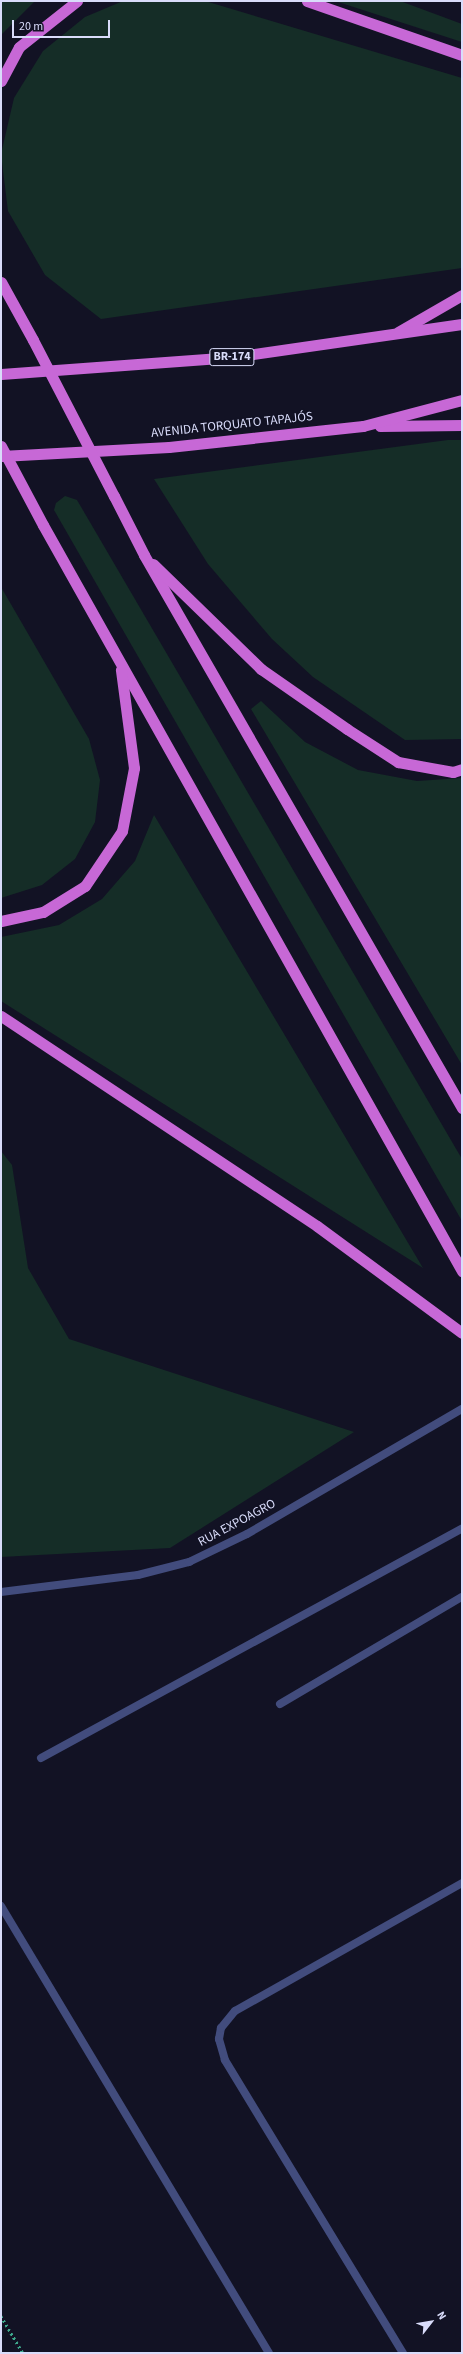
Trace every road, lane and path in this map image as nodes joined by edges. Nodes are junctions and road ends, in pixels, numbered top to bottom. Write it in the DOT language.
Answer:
graph roads {
  1 [pos="77,1"];
  2 [pos="307,1"];
  3 [pos="462,55"];
  4 [pos="1,81"];
  5 [pos="1,282"];
  6 [pos="462,296"];
  7 [pos="462,324"];
  8 [pos="390,337"];
  9 [pos="1,374"];
  10 [pos="462,400"];
  11 [pos="462,425"];
  12 [pos="363,426"];
  13 [pos="1,446"];
  14 [pos="1,456"];
  15 [pos="144,555"];
  16 [pos="120,664"];
  17 [pos="462,769"];
  18 [pos="1,921"];
  19 [pos="1,1016"];
  20 [pos="462,1108"];
  21 [pos="462,1271"];
  22 [pos="462,1333"];
  23 [pos="462,1409"];
  24 [pos="462,1528"];
  25 [pos="1,1592"];
  26 [pos="462,1597"];
  27 [pos="280,1704"];
  28 [pos="41,1758"];
  29 [pos="462,1883"];
  30 [pos="1,1906"];
  31 [pos="1,2316"];
  32 [pos="23,2353"];
  33 [pos="269,2353"];
  34 [pos="403,2353"];
  1 -- 4 [label="highway"];
  2 -- 3 [label="highway"];
  5 -- 15 [label="highway, bridge"];
  6 -- 8 [label="highway"];
  7 -- 8 [label="highway, BR-174"];
  8 -- 9 [label="highway, BR-174"];
  10 -- 12 [label="highway, AVENIDA TORQUATO TAPAJÓS"];
  11 -- 12 [label="highway"];
  12 -- 14 [label="highway, AVENIDA TORQUATO TAPAJÓS"];
  13 -- 16 [label="highway, bridge"];
  15 -- 17 [label="highway"];
  15 -- 20 [label="highway"];
  16 -- 18 [label="highway"];
  16 -- 21 [label="highway"];
  19 -- 22 [label="highway"];
  23 -- 25 [label="street, RUA EXPOAGRO"];
  24 -- 28 [label="street"];
  26 -- 27 [label="street"];
  29 -- 34 [label="street"];
  30 -- 33 [label="street"];
  31 -- 32 [label="path"];
}
